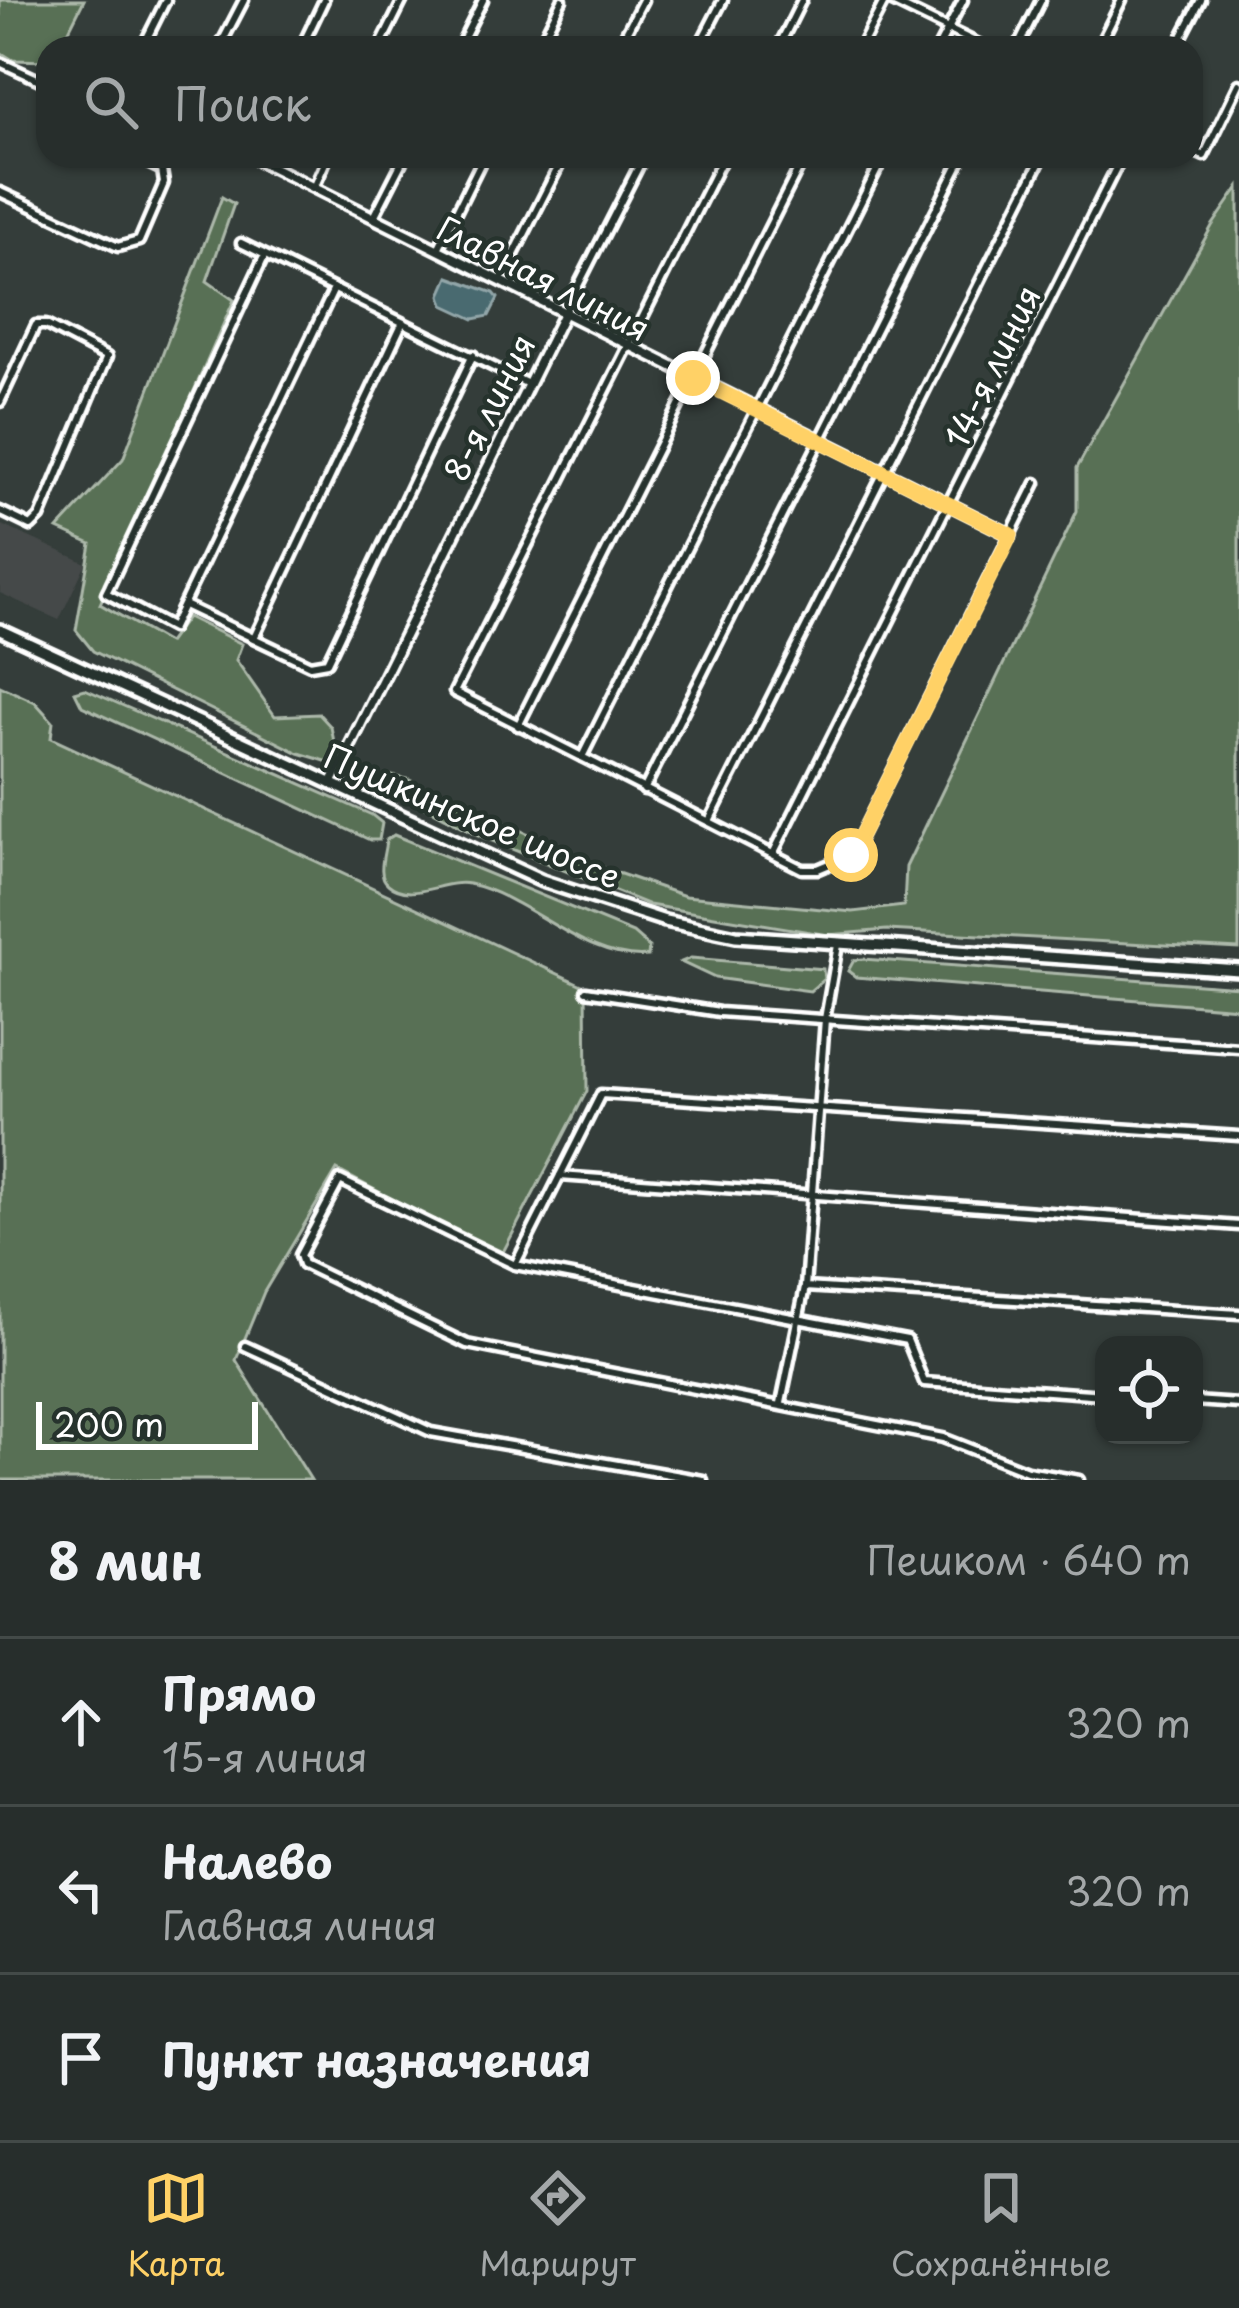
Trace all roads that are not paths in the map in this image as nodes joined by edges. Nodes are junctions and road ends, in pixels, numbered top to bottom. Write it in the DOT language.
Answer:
graph roads {
  1 [pos="166,0"];
  2 [pos="244,0"];
  3 [pos="324,0"];
  4 [pos="403,0"];
  5 [pos="483,0"];
  6 [pos="562,0"];
  7 [pos="643,0"];
  8 [pos="723,0"];
  9 [pos="802,0"];
  10 [pos="886,0"];
  11 [pos="963,0"];
  12 [pos="1041,0"];
  13 [pos="1122,0"];
  14 [pos="1201,0"];
  15 [pos="949,29"];
  16 [pos="148,36"];
  17 [pos="225,36"];
  18 [pos="307,36"];
  19 [pos="386,36"];
  20 [pos="465,36"];
  21 [pos="544,36"];
  22 [pos="624,36"];
  23 [pos="704,36"];
  24 [pos="784,36"];
  25 [pos="866,36"];
  26 [pos="945,36"];
  27 [pos="963,36"];
  28 [pos="1023,36"];
  29 [pos="1104,36"];
  30 [pos="1182,36"];
  31 [pos="0,62"];
  32 [pos="36,78"];
  33 [pos="1239,84"];
  34 [pos="1203,156"];
  35 [pos="158,168"];
  36 [pos="274,168"];
  37 [pos="323,168"];
  38 [pos="399,168"];
  39 [pos="478,168"];
  40 [pos="558,168"];
  41 [pos="638,168"];
  42 [pos="718,168"];
  43 [pos="799,168"];
  44 [pos="878,168"];
  45 [pos="957,168"];
  46 [pos="1037,168"];
  47 [pos="1116,168"];
  48 [pos="314,188"];
  49 [pos="0,192"];
  50 [pos="374,218"];
  51 [pos="241,243"];
  52 [pos="438,249"];
  53 [pos="263,259"];
  54 [pos="501,280"];
  55 [pos="333,291"];
  56 [pos="564,314"];
  57 [pos="402,324"];
  58 [pos="628,347"];
  59 [pos="473,356"];
  60 [pos="693,378"];
  61 [pos="526,383"];
  62 [pos="0,402"];
  63 [pos="757,408"];
  64 [pos="822,440"];
  65 [pos="886,472"];
  66 [pos="1036,483"];
  67 [pos="949,505"];
  68 [pos="0,511"];
  69 [pos="1011,535"];
  70 [pos="186,606"];
  71 [pos="0,629"];
  72 [pos="254,638"];
  73 [pos="518,726"];
  74 [pos="582,757"];
  75 [pos="331,784"];
  76 [pos="640,789"];
  77 [pos="709,821"];
  78 [pos="773,854"];
  79 [pos="838,945"];
  80 [pos="1239,970"];
  81 [pos="586,991"];
  82 [pos="825,1019"];
  83 [pos="1239,1048"];
  84 [pos="820,1109"];
  85 [pos="1239,1136"];
  86 [pos="560,1176"];
  87 [pos="815,1198"];
  88 [pos="1239,1226"];
  89 [pos="515,1265"];
  90 [pos="805,1287"];
  91 [pos="1239,1314"];
  92 [pos="799,1318"];
  93 [pos="245,1346"];
  94 [pos="1095,1394"];
  95 [pos="1203,1402"];
  96 [pos="781,1403"];
  97 [pos="1239,1404"];
  98 [pos="1033,1474"];
  99 [pos="703,1480"];
  100 [pos="1017,1480"];
  101 [pos="1079,1480"];
  1 -- 16 [label="street"];
  2 -- 17 [label="street"];
  3 -- 18 [label="street"];
  4 -- 19 [label="street"];
  5 -- 20 [label="street"];
  6 -- 21 [label="street"];
  7 -- 22 [label="street"];
  8 -- 23 [label="street"];
  9 -- 24 [label="street"];
  10 -- 15 [label="street"];
  10 -- 25 [label="street"];
  11 -- 15 [label="street"];
  12 -- 28 [label="street"];
  13 -- 29 [label="street"];
  14 -- 30 [label="street"];
  15 -- 26 [label="street"];
  15 -- 27 [label="street"];
  31 -- 32 [label="street"];
  33 -- 34 [label="street"];
  35 -- 49 [label="street"];
  36 -- 48 [label="street, Главная линия"];
  37 -- 48 [label="street"];
  38 -- 50 [label="street"];
  39 -- 52 [label="street"];
  40 -- 54 [label="street"];
  41 -- 56 [label="street, 8-я линия"];
  42 -- 58 [label="street"];
  43 -- 60 [label="street"];
  44 -- 63 [label="street"];
  45 -- 64 [label="street"];
  46 -- 65 [label="street"];
  47 -- 67 [label="street, 14-я линия"];
  48 -- 50 [label="street, Главная линия"];
  50 -- 52 [label="street, Главная линия"];
  51 -- 53 [label="street"];
  52 -- 54 [label="street, Главная линия"];
  53 -- 55 [label="street"];
  53 -- 70 [label="street"];
  54 -- 56 [label="street, Главная линия"];
  55 -- 57 [label="street"];
  55 -- 70 [label="street"];
  56 -- 58 [label="street, Главная линия"];
  56 -- 61 [label="street, 8-я линия"];
  57 -- 59 [label="street"];
  57 -- 72 [label="street"];
  58 -- 60 [label="street, Главная линия"];
  58 -- 73 [label="street"];
  59 -- 61 [label="street"];
  59 -- 72 [label="street"];
  60 -- 63 [label="street, Главная линия"];
  60 -- 73 [label="street"];
  61 -- 75 [label="street, 8-я линия"];
  62 -- 68 [label="street"];
  63 -- 64 [label="street, Главная линия"];
  63 -- 74 [label="street"];
  64 -- 65 [label="street, Главная линия"];
  64 -- 76 [label="street"];
  65 -- 67 [label="street, Главная линия"];
  65 -- 77 [label="street"];
  66 -- 69 [label="street"];
  67 -- 69 [label="street, Главная линия"];
  67 -- 78 [label="street, 14-я линия"];
  69 -- 78 [label="street"];
  70 -- 72 [label="street"];
  71 -- 75 [label="main road, Пушкинское шоссе"];
  73 -- 74 [label="street"];
  74 -- 76 [label="street"];
  75 -- 79 [label="main road, Пушкинское шоссе"];
  76 -- 77 [label="street"];
  77 -- 78 [label="street"];
  79 -- 80 [label="main road, Пушкинское шоссе"];
  79 -- 82 [label="street"];
  81 -- 82 [label="street"];
  82 -- 83 [label="street"];
  82 -- 84 [label="street"];
  84 -- 85 [label="street"];
  84 -- 86 [label="street"];
  84 -- 87 [label="street"];
  86 -- 87 [label="street"];
  86 -- 89 [label="street"];
  87 -- 88 [label="street"];
  87 -- 90 [label="street"];
  89 -- 92 [label="street"];
  89 -- 96 [label="street"];
  90 -- 91 [label="street"];
  90 -- 92 [label="street"];
  92 -- 94 [label="street"];
  92 -- 96 [label="street"];
  93 -- 99 [label="street"];
  95 -- 97 [label="street"];
  96 -- 98 [label="street"];
  98 -- 100 [label="street"];
  98 -- 101 [label="street"];
}
